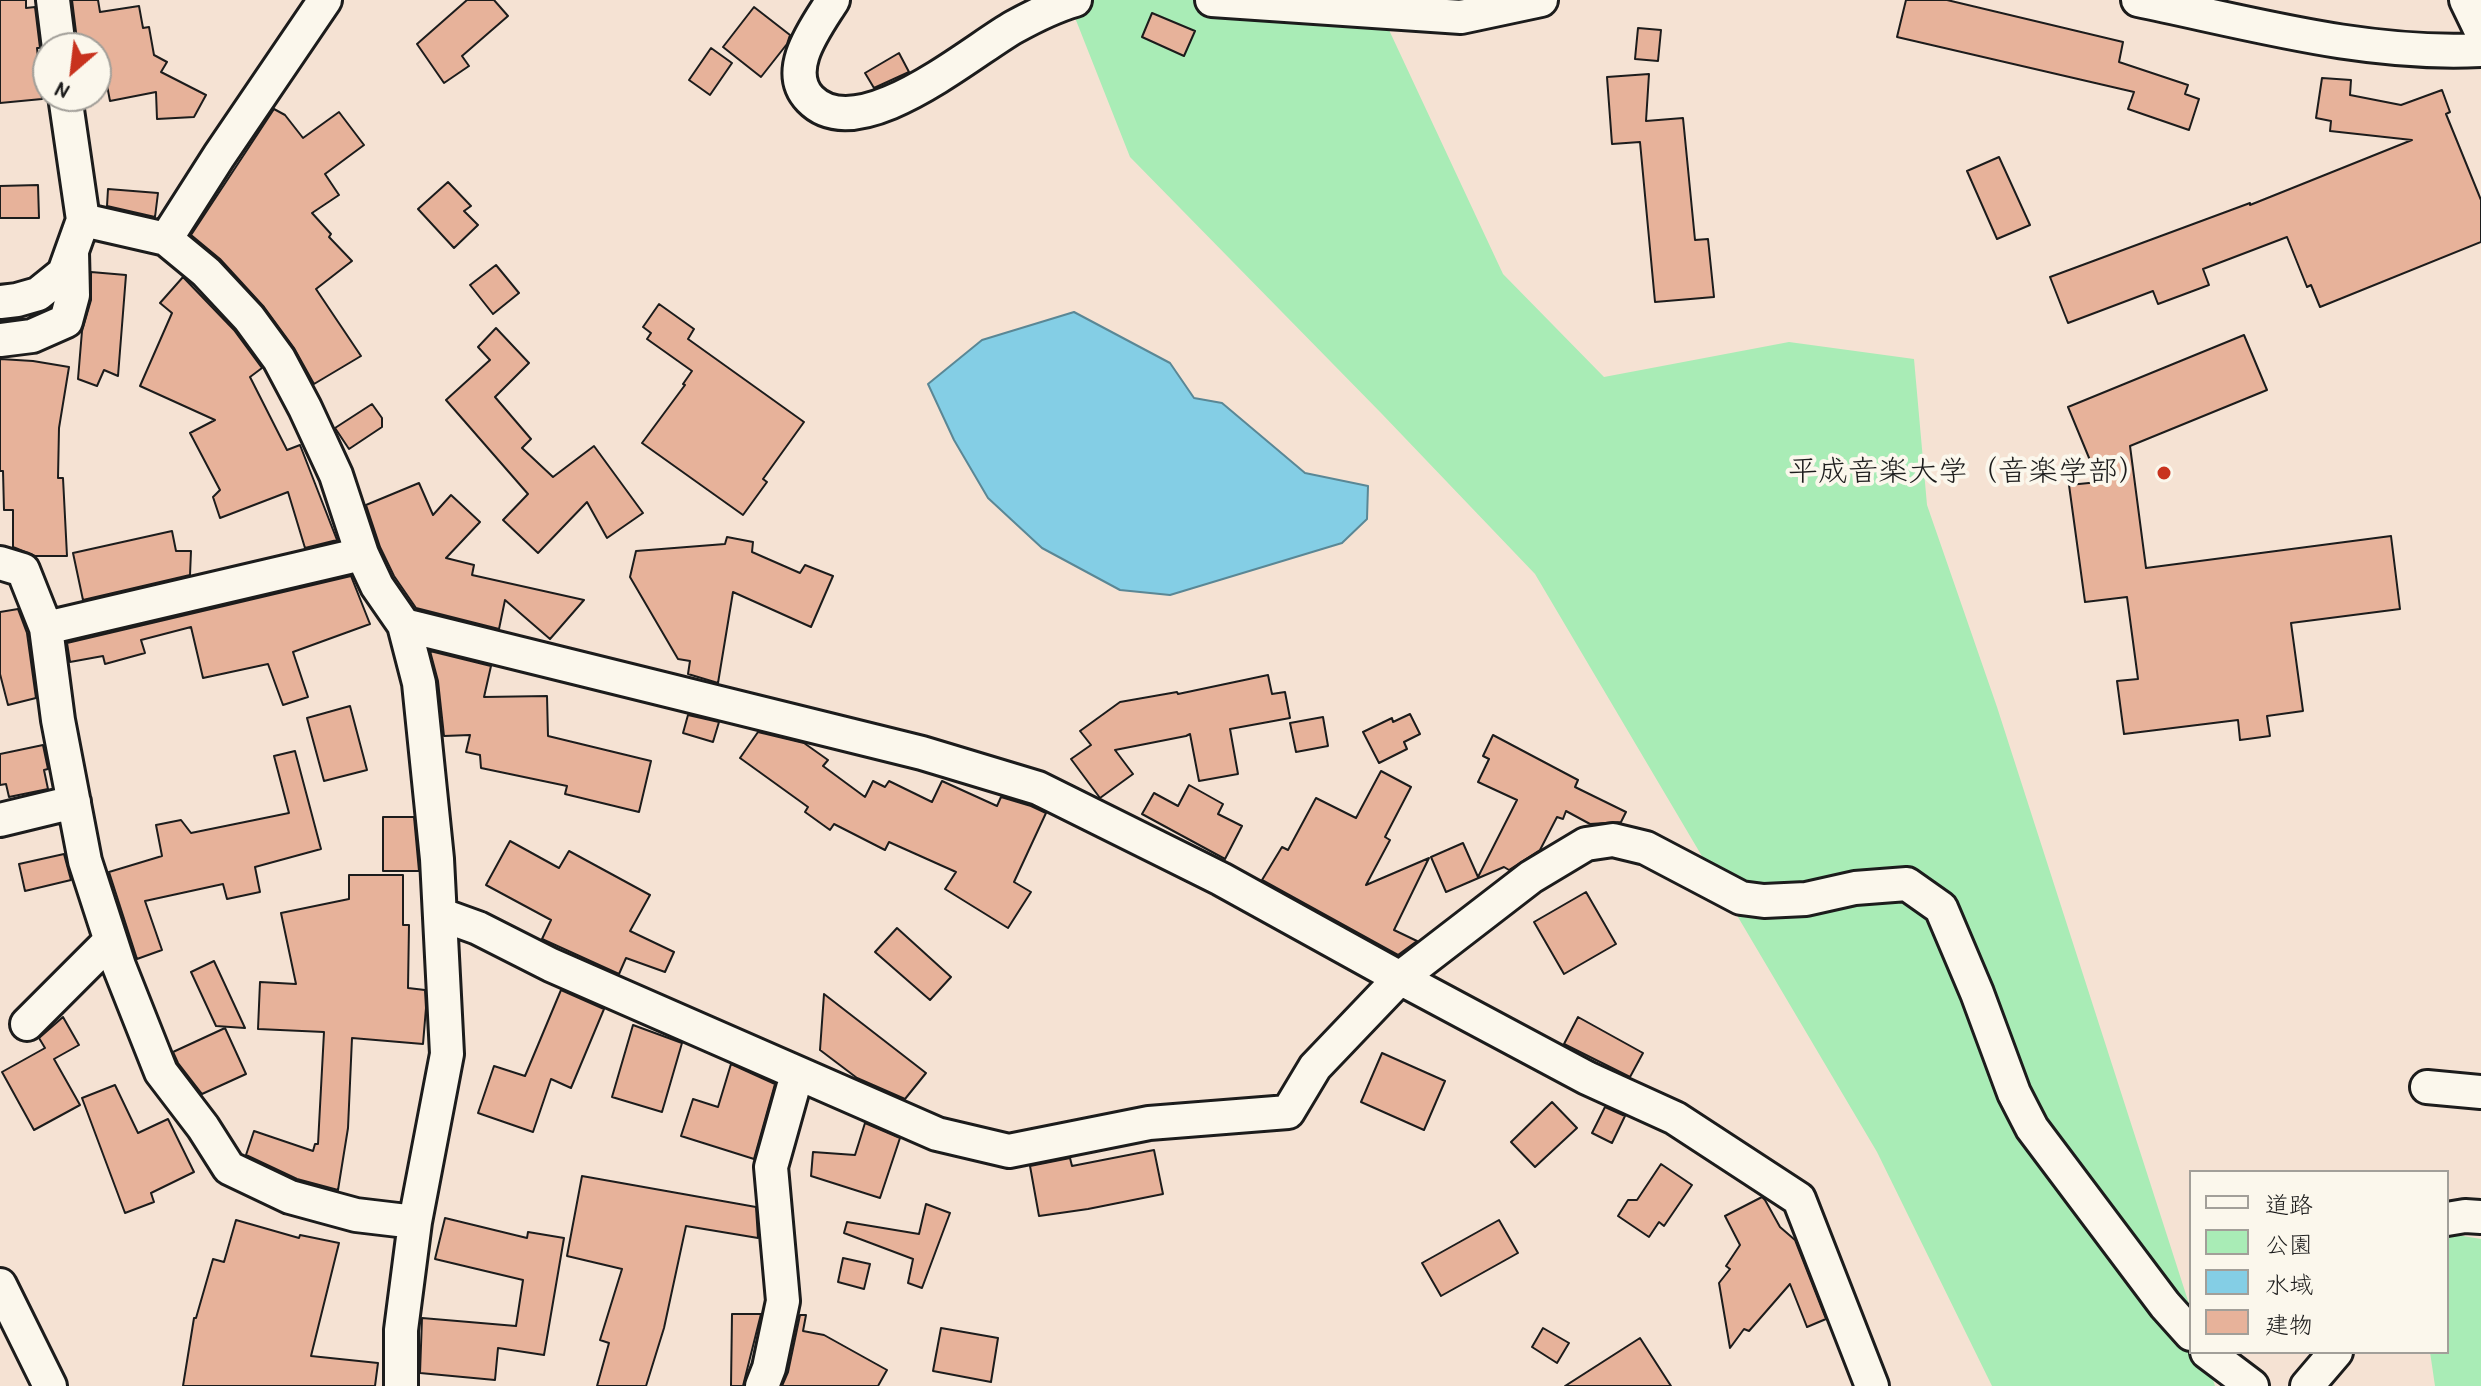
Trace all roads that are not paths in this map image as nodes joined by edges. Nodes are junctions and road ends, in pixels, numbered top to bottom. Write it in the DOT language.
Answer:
graph roads {
  1 [pos="53,0"];
  2 [pos="325,0"];
  3 [pos="833,0"];
  4 [pos="1075,0"];
  5 [pos="1212,0"];
  6 [pos="1541,0"];
  7 [pos="2138,0"];
  8 [pos="2466,0"];
  9 [pos="2481,31"];
  10 [pos="57,32"];
  11 [pos="2481,50"];
  12 [pos="67,112"];
  13 [pos="83,220"];
  14 [pos="166,239"];
  15 [pos="72,252"];
  16 [pos="0,302"];
  17 [pos="0,340"];
  18 [pos="362,554"];
  19 [pos="0,563"];
  20 [pos="404,625"];
  21 [pos="46,628"];
  22 [pos="74,802"];
  23 [pos="0,820"];
  24 [pos="442,915"];
  25 [pos="110,941"];
  26 [pos="1400,978"];
  27 [pos="27,1024"];
  28 [pos="797,1074"];
  29 [pos="2427,1087"];
  30 [pos="2481,1092"];
  31 [pos="2481,1217"];
  32 [pos="2449,1219"];
  33 [pos="415,1222"];
  34 [pos="0,1285"];
  35 [pos="2189,1332"];
  36 [pos="2210,1354"];
  37 [pos="2334,1354"];
  38 [pos="50,1386"];
  39 [pos="401,1386"];
  40 [pos="762,1386"];
  41 [pos="1872,1386"];
  42 [pos="2252,1386"];
  43 [pos="2307,1386"];
  1 -- 10 [label="street"];
  2 -- 14 [label="street"];
  3 -- 4 [label="street"];
  5 -- 6 [label="street"];
  7 -- 11 [label="street"];
  8 -- 9 [label="street"];
  12 -- 13 [label="street"];
  13 -- 14 [label="street"];
  13 -- 15 [label="street"];
  14 -- 18 [label="street"];
  15 -- 16 [label="street"];
  15 -- 17 [label="street"];
  18 -- 20 [label="street"];
  18 -- 21 [label="street"];
  19 -- 21 [label="street"];
  20 -- 24 [label="street"];
  20 -- 26 [label="street"];
  21 -- 22 [label="street"];
  22 -- 23 [label="street"];
  22 -- 25 [label="street"];
  24 -- 28 [label="street"];
  24 -- 33 [label="street"];
  25 -- 27 [label="street"];
  25 -- 33 [label="street"];
  26 -- 28 [label="street"];
  26 -- 35 [label="street"];
  26 -- 41 [label="street"];
  28 -- 40 [label="street"];
  29 -- 30 [label="street"];
  31 -- 32 [label="street"];
  33 -- 39 [label="street"];
  34 -- 38 [label="street"];
  36 -- 42 [label="street"];
  37 -- 43 [label="street"];
}
